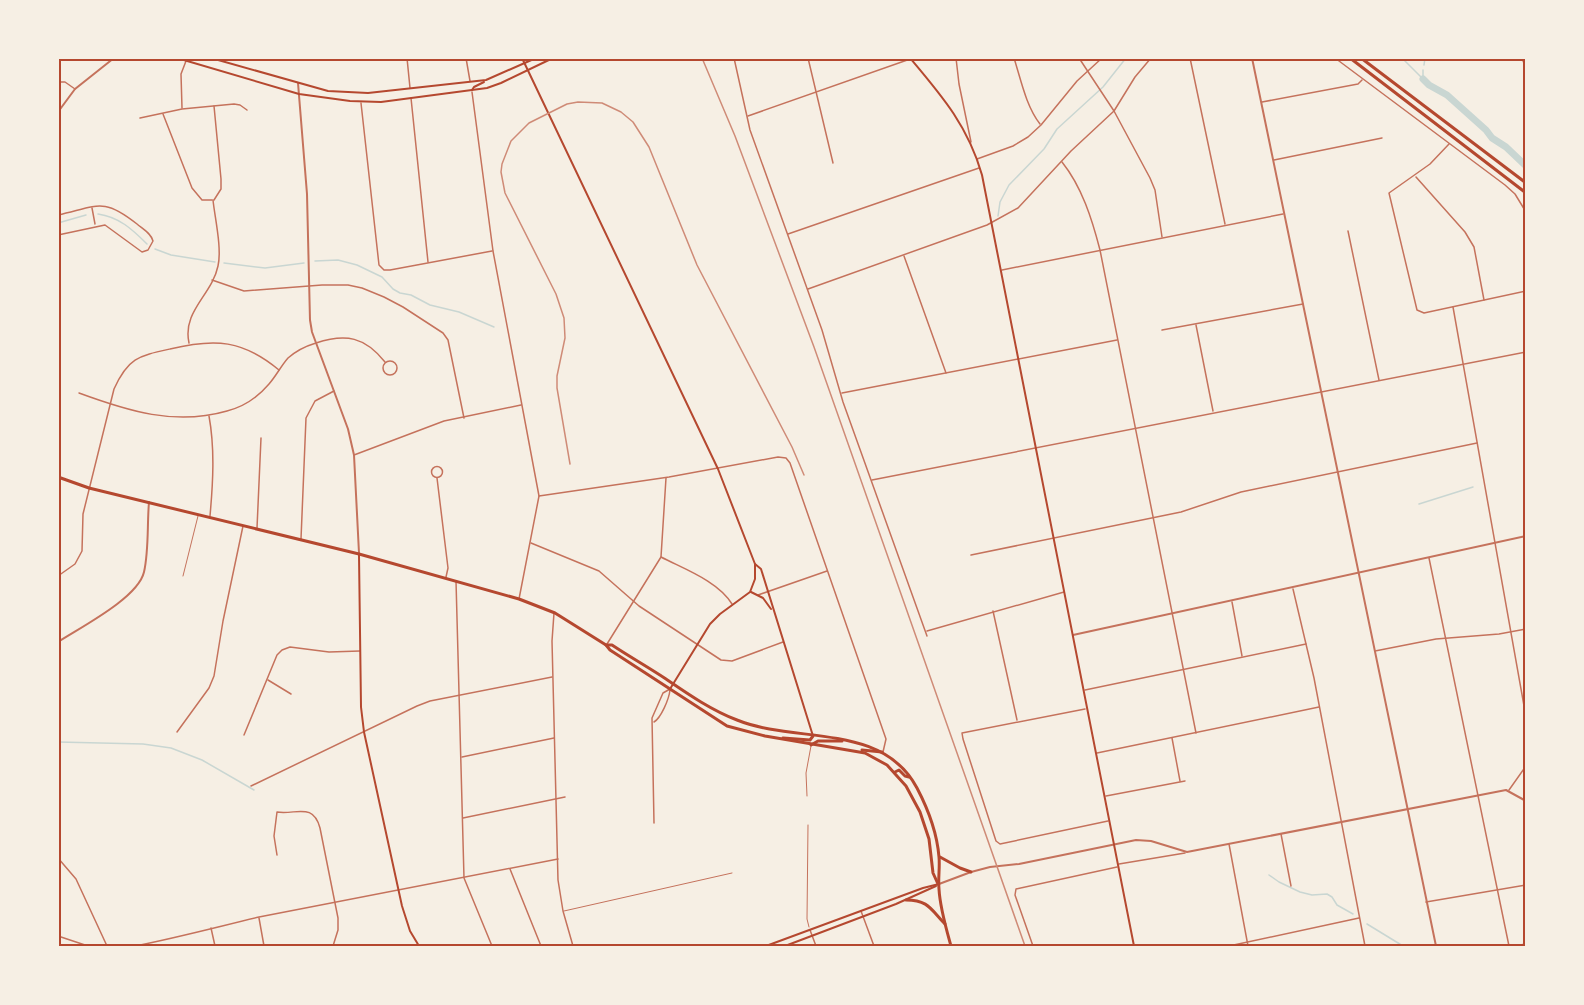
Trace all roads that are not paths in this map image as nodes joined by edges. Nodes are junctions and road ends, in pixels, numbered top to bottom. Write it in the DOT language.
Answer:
graph roads {
  1 [pos="114,58"];
  2 [pos="177,58"];
  3 [pos="211,58"];
  4 [pos="407,58"];
  5 [pos="466,58"];
  6 [pos="522,58"];
  7 [pos="536,58"];
  8 [pos="553,58"];
  9 [pos="734,58"];
  10 [pos="808,58"];
  11 [pos="956,58"];
  12 [pos="1014,58"];
  13 [pos="1079,58"];
  14 [pos="1102,58"];
  15 [pos="1151,58"];
  16 [pos="1190,58"];
  17 [pos="1252,58"];
  18 [pos="1335,58"];
  19 [pos="1350,58"];
  20 [pos="1361,58"];
  21 [pos="1522,58"];
  22 [pos="911,59"];
  23 [pos="186,61"];
  24 [pos="524,64"];
  25 [pos="1526,69"];
  26 [pos="527,71"];
  27 [pos="1087,72"];
  28 [pos="486,80"];
  29 [pos="1362,80"];
  30 [pos="58,82"];
  31 [pos="471,82"];
  32 [pos="298,83"];
  33 [pos="75,89"];
  34 [pos="410,89"];
  35 [pos="472,90"];
  36 [pos="816,93"];
  37 [pos="299,94"];
  38 [pos="411,98"];
  39 [pos="361,102"];
  40 [pos="1261,102"];
  41 [pos="214,106"];
  42 [pos="183,109"];
  43 [pos="247,110"];
  44 [pos="1114,111"];
  45 [pos="58,112"];
  46 [pos="162,113"];
  47 [pos="747,117"];
  48 [pos="140,118"];
  49 [pos="1041,125"];
  50 [pos="1382,138"];
  51 [pos="971,142"];
  52 [pos="1449,144"];
  53 [pos="977,159"];
  54 [pos="1274,160"];
  55 [pos="1062,162"];
  56 [pos="833,163"];
  57 [pos="980,167"];
  58 [pos="1415,176"];
  59 [pos="1526,183"];
  60 [pos="1526,193"];
  61 [pos="213,200"];
  62 [pos="92,207"];
  63 [pos="1526,212"];
  64 [pos="1284,214"];
  65 [pos="58,215"];
  66 [pos="992,222"];
  67 [pos="1225,225"];
  68 [pos="96,226"];
  69 [pos="1348,231"];
  70 [pos="788,234"];
  71 [pos="58,235"];
  72 [pos="1162,238"];
  73 [pos="1100,250"];
  74 [pos="493,251"];
  75 [pos="904,255"];
  76 [pos="428,263"];
  77 [pos="1001,271"];
  78 [pos="212,280"];
  79 [pos="310,285"];
  80 [pos="808,289"];
  81 [pos="1526,291"];
  82 [pos="1484,301"];
  83 [pos="1304,303"];
  84 [pos="1453,307"];
  85 [pos="1196,324"];
  86 [pos="1162,330"];
  87 [pos="1118,340"];
  88 [pos="316,343"];
  89 [pos="189,344"];
  90 [pos="1526,352"];
  91 [pos="1019,359"];
  92 [pos="386,362"];
  93 [pos="1464,365"];
  94 [pos="279,370"];
  95 [pos="946,374"];
  96 [pos="1379,381"];
  97 [pos="334,391"];
  98 [pos="1322,392"];
  99 [pos="79,393"];
  100 [pos="841,394"];
  101 [pos="110,404"];
  102 [pos="522,405"];
  103 [pos="1213,413"];
  104 [pos="209,416"];
  105 [pos="464,418"];
  106 [pos="1136,429"];
  107 [pos="261,438"];
  108 [pos="1477,443"];
  109 [pos="1036,448"];
  110 [pos="354,455"];
  111 [pos="718,469"];
  112 [pos="1338,472"];
  113 [pos="58,477"];
  114 [pos="437,478"];
  115 [pos="666,478"];
  116 [pos="872,480"];
  117 [pos="89,488"];
  118 [pos="539,496"];
  119 [pos="148,502"];
  120 [pos="199,514"];
  121 [pos="210,517"];
  122 [pos="1154,518"];
  123 [pos="243,526"];
  124 [pos="257,529"];
  125 [pos="1526,536"];
  126 [pos="1053,538"];
  127 [pos="301,540"];
  128 [pos="531,543"];
  129 [pos="1494,543"];
  130 [pos="359,554"];
  131 [pos="971,555"];
  132 [pos="661,556"];
  133 [pos="1429,557"];
  134 [pos="755,564"];
  135 [pos="828,571"];
  136 [pos="1358,572"];
  137 [pos="58,576"];
  138 [pos="183,576"];
  139 [pos="446,578"];
  140 [pos="456,581"];
  141 [pos="1293,586"];
  142 [pos="750,592"];
  143 [pos="768,592"];
  144 [pos="1064,592"];
  145 [pos="758,595"];
  146 [pos="519,599"];
  147 [pos="633,600"];
  148 [pos="1231,600"];
  149 [pos="733,605"];
  150 [pos="773,611"];
  151 [pos="993,612"];
  152 [pos="555,613"];
  153 [pos="1171,613"];
  154 [pos="1526,629"];
  155 [pos="926,631"];
  156 [pos="1510,632"];
  157 [pos="1073,635"];
  158 [pos="927,636"];
  159 [pos="1446,638"];
  160 [pos="58,642"];
  161 [pos="783,642"];
  162 [pos="696,644"];
  163 [pos="1307,644"];
  164 [pos="606,645"];
  165 [pos="361,651"];
  166 [pos="1375,652"];
  167 [pos="1242,657"];
  168 [pos="1183,669"];
  169 [pos="553,677"];
  170 [pos="267,680"];
  171 [pos="673,684"];
  172 [pos="670,689"];
  173 [pos="1084,690"];
  174 [pos="291,694"];
  175 [pos="459,696"];
  176 [pos="1320,707"];
  177 [pos="1088,708"];
  178 [pos="1526,717"];
  179 [pos="1017,721"];
  180 [pos="653,723"];
  181 [pos="177,732"];
  182 [pos="364,732"];
  183 [pos="1196,733"];
  184 [pos="244,735"];
  185 [pos="813,736"];
  186 [pos="1172,737"];
  187 [pos="555,738"];
  188 [pos="778,739"];
  189 [pos="843,740"];
  190 [pos="811,745"];
  191 [pos="854,750"];
  192 [pos="884,752"];
  193 [pos="1096,754"];
  194 [pos="462,757"];
  195 [pos="1526,766"];
  196 [pos="895,772"];
  197 [pos="911,778"];
  198 [pos="1185,781"];
  199 [pos="1180,782"];
  200 [pos="251,786"];
  201 [pos="1509,791"];
  202 [pos="807,796"];
  203 [pos="1105,796"];
  204 [pos="1478,796"];
  205 [pos="566,797"];
  206 [pos="556,799"];
  207 [pos="1526,801"];
  208 [pos="1407,810"];
  209 [pos="462,818"];
  210 [pos="1109,820"];
  211 [pos="1342,822"];
  212 [pos="654,823"];
  213 [pos="808,825"];
  214 [pos="1281,833"];
  215 [pos="1114,844"];
  216 [pos="1229,844"];
  217 [pos="1186,852"];
  218 [pos="277,855"];
  219 [pos="939,857"];
  220 [pos="58,858"];
  221 [pos="558,859"];
  222 [pos="1118,865"];
  223 [pos="509,868"];
  224 [pos="971,872"];
  225 [pos="732,873"];
  226 [pos="464,878"];
  227 [pos="939,884"];
  228 [pos="1526,885"];
  229 [pos="1291,886"];
  230 [pos="398,890"];
  231 [pos="1497,890"];
  232 [pos="906,900"];
  233 [pos="335,902"];
  234 [pos="1426,902"];
  235 [pos="861,910"];
  236 [pos="563,911"];
  237 [pos="259,917"];
  238 [pos="864,917"];
  239 [pos="1360,918"];
  240 [pos="945,924"];
  241 [pos="211,928"];
  242 [pos="810,930"];
  243 [pos="58,936"];
  244 [pos="812,936"];
  245 [pos="164,941"];
  246 [pos="75,942"];
  247 [pos="1247,942"];
  248 [pos="1526,944"];
  249 [pos="73,946"];
  250 [pos="88,946"];
  251 [pos="107,946"];
  252 [pos="135,946"];
  253 [pos="165,946"];
  254 [pos="216,946"];
  255 [pos="264,946"];
  256 [pos="333,946"];
  257 [pos="341,946"];
  258 [pos="419,946"];
  259 [pos="492,946"];
  260 [pos="541,946"];
  261 [pos="573,946"];
  262 [pos="766,946"];
  263 [pos="785,946"];
  264 [pos="816,946"];
  265 [pos="874,946"];
  266 [pos="951,946"];
  267 [pos="1033,946"];
  268 [pos="1134,946"];
  269 [pos="1229,946"];
  270 [pos="1248,946"];
  271 [pos="1365,946"];
  272 [pos="1436,946"];
  273 [pos="1509,946"];
  274 [pos="1514,946"];
  1 -- 33 [label="street"];
  2 -- 23 [label="main road"];
  3 -- 32 [label="main road"];
  4 -- 34 [label="street"];
  5 -- 31 [label="street"];
  6 -- 24 [label="main road"];
  7 -- 24 [label="main road"];
  8 -- 26 [label="main road"];
  9 -- 47 [label="street"];
  10 -- 36 [label="street"];
  11 -- 51 [label="street"];
  12 -- 49 [label="street"];
  13 -- 27 [label="street"];
  14 -- 27 [label="street"];
  15 -- 44 [label="street"];
  16 -- 67 [label="street"];
  17 -- 40 [label="street"];
  18 -- 29 [label="street"];
  19 -- 60 [label="main road"];
  20 -- 59 [label="main road"];
  21 -- 25 [label="street"];
  22 -- 36 [label="street"];
  22 -- 51 [label="main road"];
  23 -- 37 [label="main road"];
  23 -- 42 [label="street"];
  24 -- 26 [label="main road"];
  24 -- 28 [label="main road"];
  26 -- 35 [label="main road"];
  26 -- 111 [label="main road"];
  27 -- 44 [label="street"];
  27 -- 49 [label="street"];
  28 -- 31 [label="main road"];
  28 -- 35 [label="main road"];
  29 -- 40 [label="street"];
  29 -- 52 [label="street"];
  30 -- 33 [label="street"];
  31 -- 34 [label="main road"];
  32 -- 34 [label="main road"];
  32 -- 37 [label="street"];
  33 -- 45 [label="street"];
  35 -- 38 [label="main road"];
  35 -- 74 [label="street"];
  36 -- 47 [label="street"];
  36 -- 56 [label="street"];
  37 -- 39 [label="main road"];
  37 -- 79 [label="street"];
  38 -- 39 [label="main road"];
  38 -- 76 [label="street"];
  39 -- 76 [label="street"];
  40 -- 54 [label="street"];
  41 -- 42 [label="street"];
  41 -- 43 [label="street"];
  41 -- 61 [label="street"];
  42 -- 46 [label="street"];
  44 -- 55 [label="street"];
  44 -- 72 [label="street"];
  46 -- 48 [label="street"];
  46 -- 61 [label="street"];
  47 -- 70 [label="street"];
  49 -- 53 [label="street"];
  50 -- 54 [label="street"];
  51 -- 53 [label="main road"];
  52 -- 58 [label="street"];
  52 -- 63 [label="street"];
  53 -- 57 [label="main road"];
  54 -- 64 [label="street"];
  55 -- 66 [label="street"];
  55 -- 73 [label="street"];
  57 -- 66 [label="main road"];
  57 -- 70 [label="street"];
  58 -- 82 [label="street"];
  58 -- 84 [label="street"];
  61 -- 78 [label="street"];
  62 -- 65 [label="street"];
  62 -- 68 [label="street"];
  62 -- 68 [label="street"];
  64 -- 67 [label="street"];
  64 -- 83 [label="street"];
  66 -- 75 [label="street"];
  66 -- 77 [label="main road"];
  67 -- 72 [label="street"];
  68 -- 71 [label="street"];
  69 -- 96 [label="street"];
  70 -- 80 [label="street"];
  72 -- 73 [label="street"];
  73 -- 77 [label="street"];
  73 -- 87 [label="street"];
  74 -- 76 [label="street"];
  74 -- 102 [label="street"];
  75 -- 80 [label="street"];
  75 -- 95 [label="street"];
  77 -- 91 [label="main road"];
  78 -- 79 [label="street"];
  78 -- 89 [label="street"];
  79 -- 88 [label="street"];
  79 -- 105 [label="street"];
  80 -- 100 [label="street"];
  81 -- 82 [label="street"];
  82 -- 84 [label="street"];
  83 -- 85 [label="street"];
  83 -- 98 [label="street"];
  84 -- 93 [label="street"];
  85 -- 86 [label="street"];
  85 -- 103 [label="street"];
  87 -- 91 [label="street"];
  87 -- 106 [label="street"];
  88 -- 92 [label="street"];
  88 -- 94 [label="street"];
  88 -- 97 [label="street"];
  89 -- 94 [label="street"];
  89 -- 101 [label="street"];
  90 -- 93 [label="street"];
  91 -- 95 [label="street"];
  91 -- 109 [label="main road"];
  92 -- 92 [label="street"];
  93 -- 96 [label="street"];
  93 -- 108 [label="street"];
  94 -- 104 [label="street"];
  95 -- 100 [label="street"];
  96 -- 98 [label="street"];
  97 -- 110 [label="street"];
  97 -- 127 [label="street"];
  98 -- 103 [label="street"];
  98 -- 112 [label="street"];
  99 -- 101 [label="street"];
  100 -- 116 [label="street"];
  101 -- 104 [label="street"];
  101 -- 117 [label="street"];
  102 -- 105 [label="street"];
  102 -- 118 [label="street"];
  103 -- 106 [label="street"];
  104 -- 121 [label="street"];
  105 -- 110 [label="street"];
  106 -- 109 [label="street"];
  106 -- 122 [label="street"];
  107 -- 124 [label="street"];
  108 -- 112 [label="street"];
  108 -- 129 [label="street"];
  109 -- 116 [label="street"];
  109 -- 126 [label="main road"];
  110 -- 130 [label="street"];
  111 -- 115 [label="street"];
  111 -- 134 [label="main road"];
  111 -- 135 [label="street"];
  112 -- 122 [label="street"];
  112 -- 136 [label="street"];
  113 -- 117 [label="main road"];
  114 -- 139 [label="street"];
  115 -- 118 [label="street"];
  115 -- 132 [label="street"];
  116 -- 155 [label="street"];
  117 -- 119 [label="main road"];
  117 -- 137 [label="street"];
  118 -- 128 [label="street"];
  119 -- 120 [label="main road"];
  119 -- 160 [label="street"];
  120 -- 121 [label="main road"];
  120 -- 138 [label="lane"];
  121 -- 123 [label="main road"];
  122 -- 126 [label="street"];
  122 -- 153 [label="street"];
  123 -- 124 [label="main road"];
  123 -- 181 [label="street"];
  124 -- 127 [label="main road"];
  125 -- 129 [label="street"];
  126 -- 131 [label="street"];
  126 -- 144 [label="main road"];
  127 -- 130 [label="main road"];
  128 -- 146 [label="street"];
  128 -- 147 [label="street"];
  129 -- 133 [label="street"];
  129 -- 156 [label="street"];
  130 -- 139 [label="main road"];
  130 -- 165 [label="main road"];
  132 -- 147 [label="street"];
  132 -- 149 [label="street"];
  133 -- 136 [label="street"];
  133 -- 159 [label="street"];
  134 -- 142 [label="main road"];
  134 -- 143 [label="main road"];
  135 -- 143 [label="street"];
  135 -- 192 [label="street"];
  136 -- 141 [label="street"];
  136 -- 166 [label="street"];
  139 -- 140 [label="main road"];
  140 -- 146 [label="main road"];
  140 -- 175 [label="street"];
  141 -- 148 [label="street"];
  141 -- 163 [label="street"];
  142 -- 145 [label="main road"];
  142 -- 149 [label="main road"];
  143 -- 145 [label="street"];
  143 -- 150 [label="main road"];
  144 -- 151 [label="street"];
  144 -- 157 [label="main road"];
  145 -- 150 [label="main road"];
  146 -- 152 [label="main road"];
  147 -- 162 [label="street"];
  147 -- 164 [label="street"];
  148 -- 153 [label="street"];
  148 -- 167 [label="street"];
  149 -- 162 [label="main road"];
  150 -- 161 [label="main road"];
  151 -- 155 [label="street"];
  151 -- 179 [label="street"];
  152 -- 164 [label="main road"];
  152 -- 169 [label="street"];
  153 -- 157 [label="street"];
  153 -- 168 [label="street"];
  154 -- 156 [label="street"];
  155 -- 158 [label="street"];
  156 -- 159 [label="street"];
  156 -- 178 [label="street"];
  157 -- 173 [label="main road"];
  159 -- 166 [label="street"];
  159 -- 204 [label="street"];
  161 -- 162 [label="street"];
  161 -- 185 [label="main road"];
  162 -- 171 [label="main road"];
  163 -- 167 [label="street"];
  163 -- 176 [label="street"];
  164 -- 171 [label="main road"];
  164 -- 172 [label="main road"];
  165 -- 170 [label="street"];
  165 -- 182 [label="main road"];
  166 -- 208 [label="street"];
  167 -- 168 [label="street"];
  168 -- 173 [label="street"];
  168 -- 183 [label="street"];
  169 -- 175 [label="street"];
  169 -- 187 [label="street"];
  170 -- 174 [label="street"];
  170 -- 184 [label="street"];
  171 -- 172 [label="main road"];
  171 -- 185 [label="main road"];
  172 -- 180 [label="street"];
  172 -- 180 [label="street"];
  172 -- 188 [label="main road"];
  173 -- 177 [label="main road"];
  175 -- 182 [label="street"];
  175 -- 194 [label="street"];
  176 -- 183 [label="street"];
  176 -- 211 [label="street"];
  177 -- 179 [label="street"];
  177 -- 193 [label="main road"];
  179 -- 210 [label="street"];
  180 -- 212 [label="street"];
  182 -- 200 [label="street"];
  182 -- 230 [label="main road"];
  183 -- 186 [label="street"];
  185 -- 188 [label="main road"];
  185 -- 189 [label="main road"];
  186 -- 193 [label="street"];
  186 -- 199 [label="street"];
  187 -- 194 [label="street"];
  187 -- 206 [label="street"];
  188 -- 190 [label="main road"];
  189 -- 190 [label="main road"];
  189 -- 192 [label="main road"];
  190 -- 191 [label="main road"];
  190 -- 202 [label="lane"];
  191 -- 192 [label="main road"];
  191 -- 196 [label="main road"];
  192 -- 197 [label="main road"];
  193 -- 203 [label="main road"];
  194 -- 209 [label="street"];
  195 -- 201 [label="street"];
  196 -- 197 [label="main road"];
  196 -- 227 [label="main road"];
  197 -- 219 [label="main road"];
  198 -- 199 [label="street"];
  199 -- 203 [label="street"];
  201 -- 204 [label="street"];
  201 -- 207 [label="street"];
  203 -- 210 [label="main road"];
  204 -- 208 [label="street"];
  204 -- 231 [label="street"];
  205 -- 206 [label="street"];
  206 -- 209 [label="street"];
  206 -- 221 [label="street"];
  208 -- 211 [label="street"];
  208 -- 234 [label="street"];
  209 -- 226 [label="street"];
  210 -- 215 [label="main road"];
  211 -- 214 [label="street"];
  211 -- 239 [label="street"];
  213 -- 242 [label="lane"];
  214 -- 216 [label="street"];
  214 -- 229 [label="street"];
  215 -- 217 [label="street"];
  215 -- 222 [label="main road"];
  215 -- 224 [label="street"];
  216 -- 217 [label="street"];
  216 -- 247 [label="street"];
  217 -- 222 [label="street"];
  218 -- 233 [label="street"];
  219 -- 224 [label="main road"];
  219 -- 227 [label="main road"];
  220 -- 251 [label="street"];
  221 -- 223 [label="street"];
  221 -- 236 [label="street"];
  222 -- 267 [label="street"];
  222 -- 268 [label="main road"];
  223 -- 226 [label="street"];
  223 -- 260 [label="street"];
  224 -- 227 [label="street"];
  225 -- 236 [label="lane"];
  226 -- 230 [label="street"];
  226 -- 259 [label="street"];
  227 -- 232 [label="main road"];
  227 -- 235 [label="main road"];
  227 -- 240 [label="main road"];
  228 -- 231 [label="street"];
  230 -- 233 [label="street"];
  230 -- 258 [label="main road"];
  231 -- 234 [label="street"];
  231 -- 273 [label="street"];
  232 -- 238 [label="main road"];
  232 -- 240 [label="main road"];
  233 -- 237 [label="street"];
  233 -- 256 [label="street"];
  234 -- 272 [label="street"];
  235 -- 238 [label="street"];
  235 -- 242 [label="main road"];
  236 -- 261 [label="street"];
  237 -- 241 [label="street"];
  237 -- 255 [label="street"];
  238 -- 244 [label="main road"];
  238 -- 265 [label="street"];
  239 -- 247 [label="street"];
  239 -- 271 [label="street"];
  240 -- 266 [label="main road"];
  241 -- 245 [label="street"];
  241 -- 254 [label="street"];
  242 -- 244 [label="street"];
  242 -- 262 [label="main road"];
  243 -- 246 [label="street"];
  244 -- 263 [label="main road"];
  244 -- 264 [label="street"];
  245 -- 252 [label="street"];
  245 -- 253 [label="street"];
  246 -- 249 [label="street"];
  246 -- 250 [label="street"];
  247 -- 269 [label="street"];
  247 -- 270 [label="street"];
  248 -- 274 [label="street"];
  256 -- 257 [label="street"];
}
